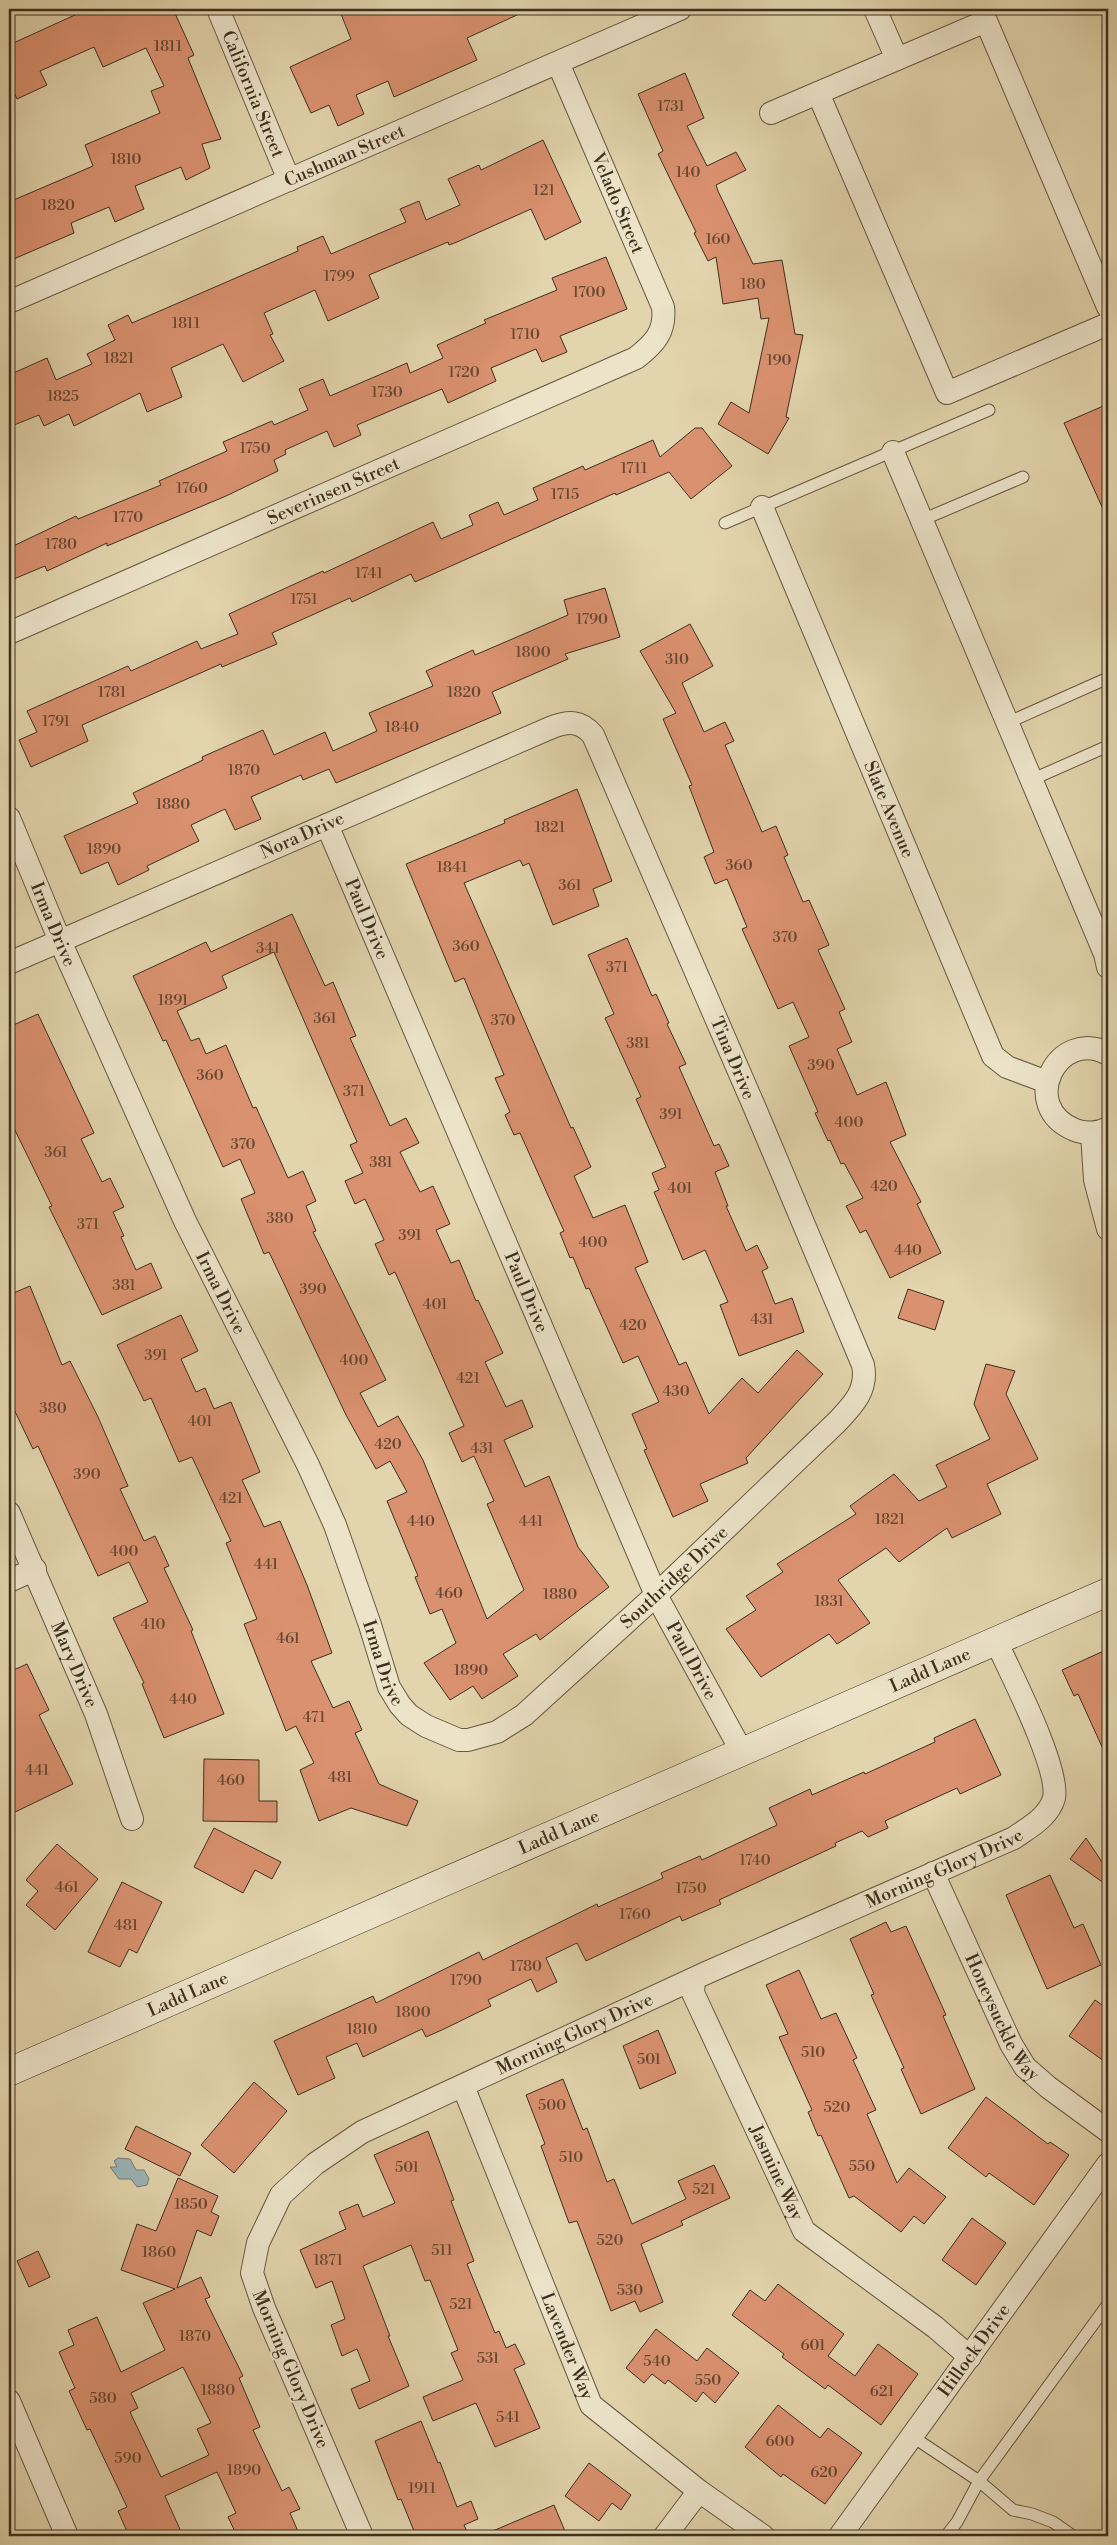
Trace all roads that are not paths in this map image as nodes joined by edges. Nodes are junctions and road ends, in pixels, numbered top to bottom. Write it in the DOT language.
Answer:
graph roads {
  1 [pos="218,9"];
  2 [pos="680,9"];
  3 [pos="875,9"];
  4 [pos="897,59"];
  5 [pos="558,63"];
  6 [pos="818,93"];
  7 [pos="771,113"];
  8 [pos="289,180"];
  9 [pos="9,302"];
  10 [pos="1108,307"];
  11 [pos="1108,324"];
  12 [pos="653,344"];
  13 [pos="989,410"];
  14 [pos="893,452"];
  15 [pos="1023,477"];
  16 [pos="762,507"];
  17 [pos="922,520"];
  18 [pos="725,523"];
  19 [pos="9,633"];
  20 [pos="1108,678"];
  21 [pos="1007,723"];
  22 [pos="594,735"];
  23 [pos="1108,746"];
  24 [pos="1032,780"];
  25 [pos="9,818"];
  26 [pos="327,824"];
  27 [pos="60,941"];
  28 [pos="9,964"];
  29 [pos="1108,966"];
  30 [pos="1106,1046"];
  31 [pos="1047,1082"];
  32 [pos="1100,1130"];
  33 [pos="1108,1229"];
  34 [pos="865,1383"];
  35 [pos="9,1513"];
  36 [pos="35,1569"];
  37 [pos="9,1582"];
  38 [pos="1108,1592"];
  39 [pos="656,1595"];
  40 [pos="996,1641"];
  41 [pos="459,1740"];
  42 [pos="742,1752"];
  43 [pos="132,1819"];
  44 [pos="933,1873"];
  45 [pos="694,1978"];
  46 [pos="9,2072"];
  47 [pos="463,2086"];
  48 [pos="1108,2131"];
  49 [pos="1108,2164"];
  50 [pos="1108,2304"];
  51 [pos="970,2357"];
  52 [pos="10,2406"];
  53 [pos="912,2437"];
  54 [pos="980,2481"];
  55 [pos="699,2490"];
  56 [pos="67,2536"];
  57 [pos="362,2536"];
  58 [pos="665,2536"];
  59 [pos="763,2536"];
  60 [pos="840,2536"];
  61 [pos="946,2536"];
  62 [pos="1073,2536"];
  1 -- 8 [label="street, California Street"];
  2 -- 5 [label="street, Cushman Street"];
  3 -- 4 [label="street"];
  4 -- 6 [label="street"];
  4 -- 10 [label="street"];
  5 -- 8 [label="street, Cushman Street"];
  5 -- 12 [label="street, Velado Street"];
  6 -- 7 [label="street"];
  6 -- 11 [label="street"];
  8 -- 9 [label="street, Cushman Street"];
  12 -- 19 [label="street, Severinsen Street"];
  13 -- 14 [label="lane"];
  14 -- 16 [label="lane"];
  14 -- 17 [label="street"];
  15 -- 17 [label="lane"];
  16 -- 18 [label="lane"];
  16 -- 31 [label="street, Slate Avenue"];
  17 -- 21 [label="street"];
  20 -- 21 [label="lane"];
  21 -- 24 [label="street"];
  22 -- 26 [label="street, Nora Drive"];
  22 -- 34 [label="street, Tina Drive"];
  23 -- 24 [label="lane"];
  24 -- 29 [label="street"];
  25 -- 27 [label="street, Irma Drive"];
  26 -- 27 [label="street, Nora Drive"];
  26 -- 39 [label="street, Paul Drive"];
  27 -- 28 [label="street, Nora Drive"];
  27 -- 41 [label="street, Irma Drive"];
  30 -- 31 [label="street"];
  31 -- 32 [label="street"];
  32 -- 33 [label="street"];
  34 -- 39 [label="street, Southridge Drive"];
  35 -- 36 [label="street, Mary Drive"];
  36 -- 37 [label="street"];
  36 -- 43 [label="street, Mary Drive"];
  38 -- 40 [label="street, Ladd Lane"];
  39 -- 41 [label="street, Southridge Drive"];
  39 -- 42 [label="street, Paul Drive"];
  40 -- 42 [label="street, Ladd Lane"];
  40 -- 44 [label="street, Morning Glory Drive"];
  42 -- 46 [label="street, Ladd Lane"];
  44 -- 45 [label="street, Morning Glory Drive"];
  44 -- 48 [label="street, Honeysuckle Way"];
  45 -- 47 [label="street, Morning Glory Drive"];
  45 -- 51 [label="street, Jasmine Way"];
  47 -- 55 [label="street, Lavender Way"];
  47 -- 57 [label="street, Morning Glory Drive"];
  49 -- 51 [label="street, Hillock Drive"];
  50 -- 54 [label="lane"];
  51 -- 53 [label="street, Hillock Drive"];
  52 -- 56 [label="street"];
  53 -- 54 [label="lane"];
  53 -- 60 [label="street, Hillock Drive"];
  54 -- 61 [label="lane"];
  54 -- 62 [label="lane"];
  55 -- 58 [label="street"];
  55 -- 59 [label="street, Lavender Way"];
}
